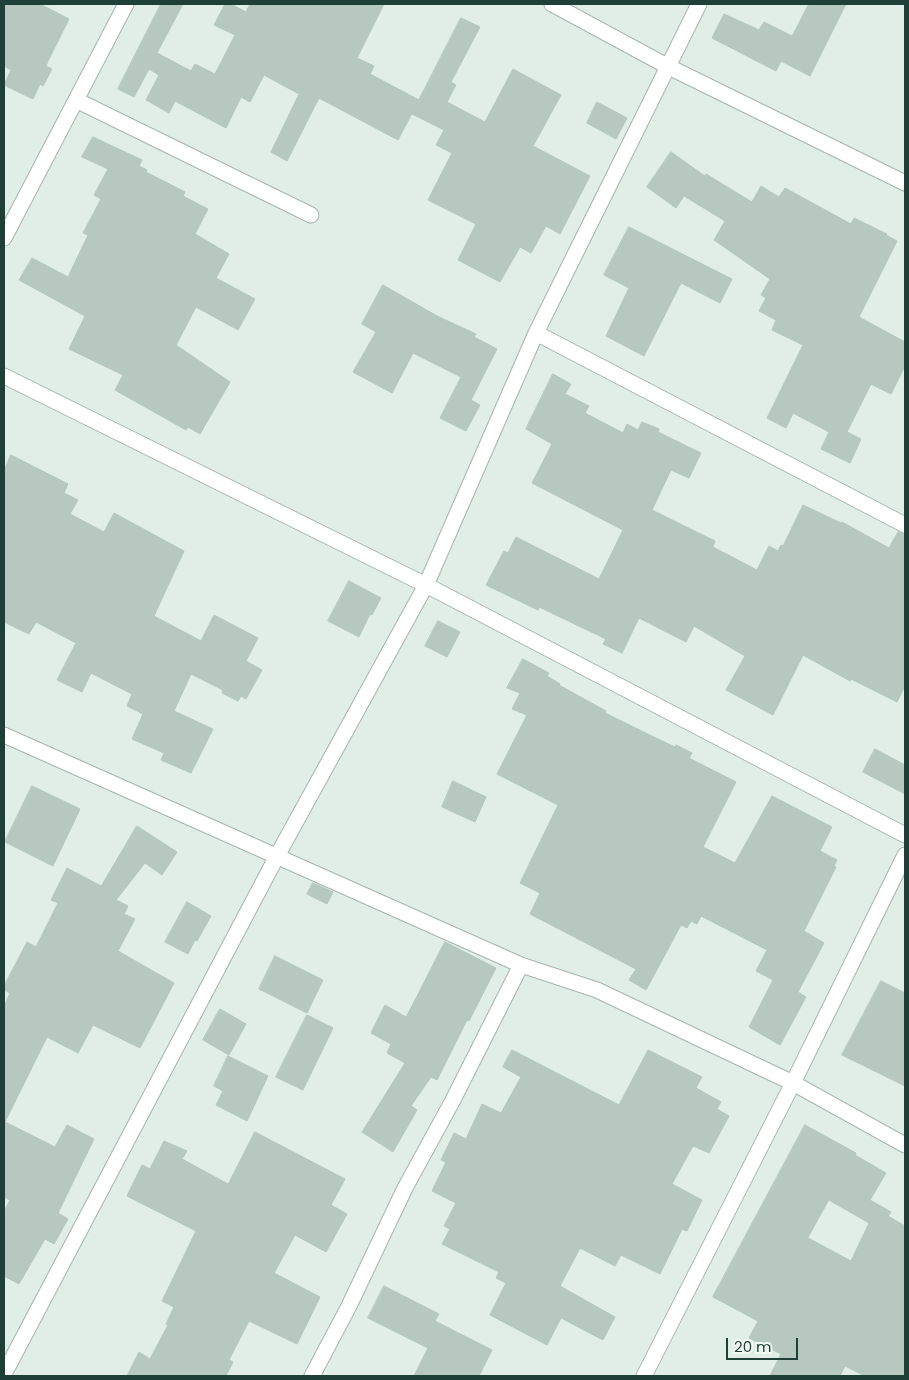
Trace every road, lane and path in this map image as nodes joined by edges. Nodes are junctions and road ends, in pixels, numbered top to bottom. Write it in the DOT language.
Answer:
graph roads {
  1 [pos="126,4"];
  2 [pos="552,4"];
  3 [pos="699,4"];
  4 [pos="667,66"];
  5 [pos="76,100"];
  6 [pos="905,184"];
  7 [pos="311,216"];
  8 [pos="4,238"];
  9 [pos="536,333"];
  10 [pos="4,376"];
  11 [pos="905,525"];
  12 [pos="426,585"];
  13 [pos="4,736"];
  14 [pos="905,835"];
  15 [pos="905,855"];
  16 [pos="277,856"];
  17 [pos="521,965"];
  18 [pos="793,1083"];
  19 [pos="905,1145"];
  20 [pos="4,1374"];
  21 [pos="312,1376"];
  22 [pos="644,1376"];
  1 -- 5 [label="street"];
  2 -- 4 [label="street"];
  3 -- 4 [label="street"];
  4 -- 6 [label="street"];
  4 -- 9 [label="street"];
  5 -- 7 [label="street"];
  5 -- 8 [label="street"];
  9 -- 11 [label="street"];
  9 -- 12 [label="street"];
  10 -- 12 [label="street"];
  12 -- 14 [label="street"];
  12 -- 16 [label="street"];
  13 -- 16 [label="street"];
  15 -- 18 [label="street"];
  16 -- 17 [label="street"];
  16 -- 20 [label="street"];
  17 -- 18 [label="street"];
  17 -- 21 [label="street"];
  18 -- 19 [label="street"];
  18 -- 22 [label="street"];
}
